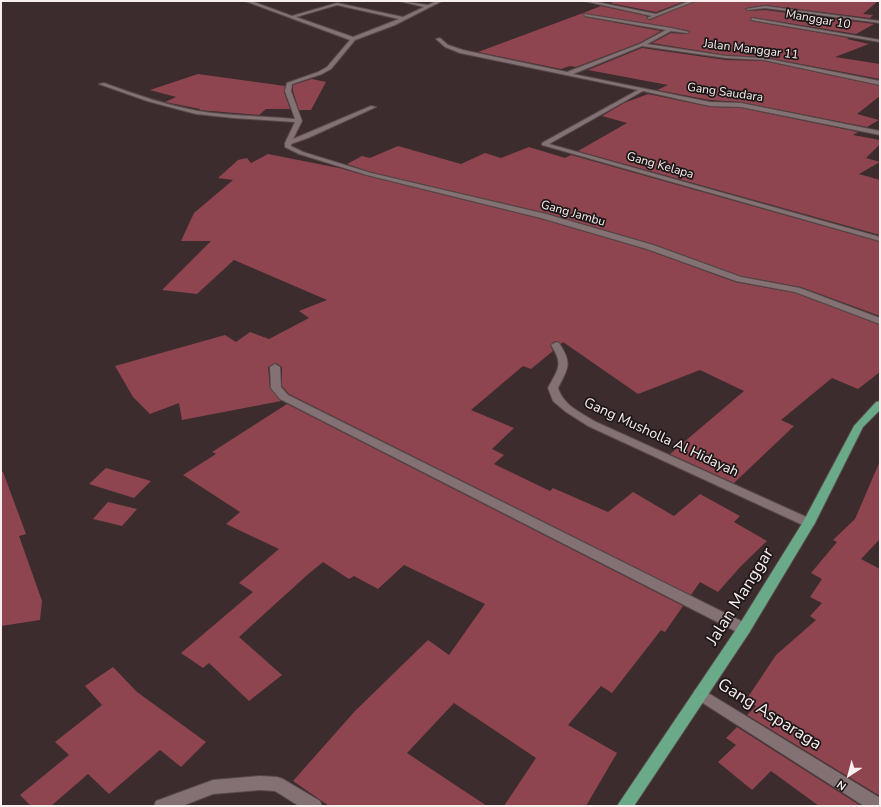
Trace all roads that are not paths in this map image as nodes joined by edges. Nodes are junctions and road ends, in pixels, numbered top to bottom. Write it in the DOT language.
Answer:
graph roads {
  1 [pos="247,1"];
  2 [pos="352,1"];
  3 [pos="401,1"];
  4 [pos="440,1"];
  5 [pos="586,1"];
  6 [pos="610,1"];
  7 [pos="693,1"];
  8 [pos="322,2"];
  9 [pos="337,4"];
  10 [pos="603,4"];
  11 [pos="429,7"];
  12 [pos="748,9"];
  13 [pos="818,14"];
  14 [pos="585,15"];
  15 [pos="655,15"];
  16 [pos="292,17"];
  17 [pos="811,18"];
  18 [pos="752,19"];
  19 [pos="404,20"];
  20 [pos="804,22"];
  21 [pos="880,22"];
  22 [pos="636,24"];
  23 [pos="798,27"];
  24 [pos="671,29"];
  25 [pos="687,32"];
  26 [pos="353,39"];
  27 [pos="438,40"];
  28 [pos="880,41"];
  29 [pos="642,46"];
  30 [pos="566,74"];
  31 [pos="880,83"];
  32 [pos="102,84"];
  33 [pos="642,90"];
  34 [pos="373,107"];
  35 [pos="294,121"];
  36 [pos="880,132"];
  37 [pos="288,143"];
  38 [pos="880,239"];
  39 [pos="880,321"];
  40 [pos="556,345"];
  41 [pos="275,367"];
  42 [pos="880,404"];
  43 [pos="809,523"];
  44 [pos="744,629"];
  45 [pos="700,694"];
  46 [pos="162,806"];
  47 [pos="314,806"];
  48 [pos="626,806"];
  49 [pos="878,806"];
  1 -- 16 [label="street"];
  2 -- 9 [label="street"];
  3 -- 11 [label="street"];
  4 -- 11 [label="street"];
  5 -- 10 [label="street"];
  6 -- 10 [label="street"];
  7 -- 15 [label="street"];
  8 -- 9 [label="street"];
  9 -- 16 [label="street"];
  9 -- 19 [label="street"];
  10 -- 15 [label="street"];
  11 -- 19 [label="street"];
  12 -- 13 [label="street"];
  13 -- 17 [label="street"];
  13 -- 21 [label="street"];
  14 -- 22 [label="street"];
  15 -- 22 [label="street"];
  16 -- 26 [label="street"];
  18 -- 23 [label="street, Manggar 10"];
  19 -- 26 [label="street"];
  20 -- 23 [label="street"];
  22 -- 24 [label="street"];
  23 -- 28 [label="street, Manggar 10"];
  24 -- 25 [label="street"];
  24 -- 29 [label="street"];
  26 -- 35 [label="street"];
  27 -- 30 [label="street, Gang Saudara"];
  29 -- 30 [label="street"];
  29 -- 31 [label="street, Jalan Manggar 11"];
  30 -- 33 [label="street, Gang Saudara"];
  32 -- 35 [label="street"];
  33 -- 36 [label="street, Gang Saudara"];
  33 -- 38 [label="street, Gang Kelapa"];
  34 -- 37 [label="street"];
  35 -- 37 [label="street"];
  37 -- 39 [label="street, Gang Jambu"];
  40 -- 43 [label="street, Gang Musholla Al Hidayah"];
  41 -- 44 [label="street"];
  42 -- 43 [label="main road, Jalan Manggar"];
  43 -- 44 [label="main road, Jalan Manggar"];
  44 -- 45 [label="main road, Jalan Manggar"];
  45 -- 48 [label="main road, Jalan Manggar"];
  45 -- 49 [label="street, Gang Asparaga"];
  46 -- 47 [label="street"];
}
